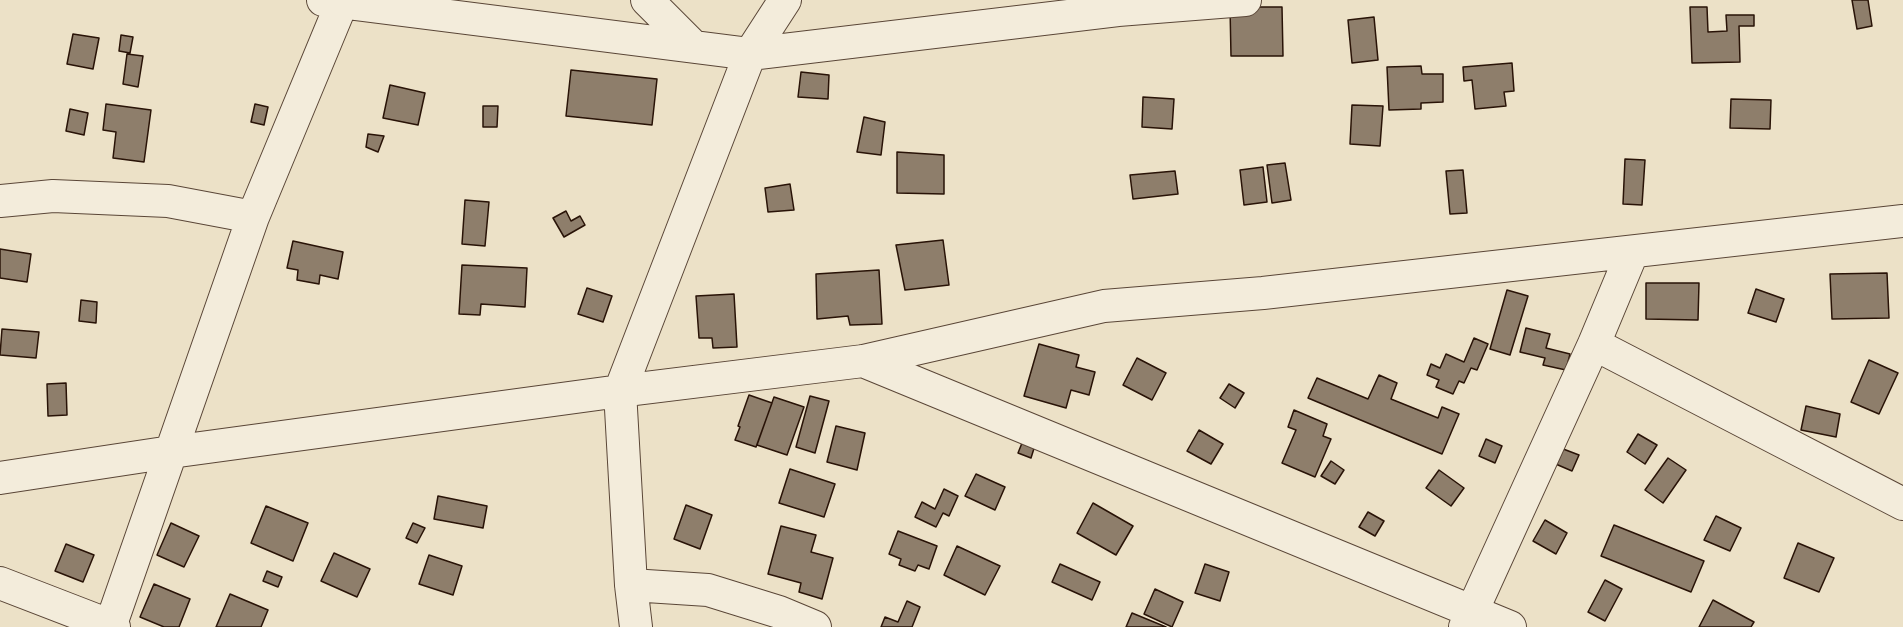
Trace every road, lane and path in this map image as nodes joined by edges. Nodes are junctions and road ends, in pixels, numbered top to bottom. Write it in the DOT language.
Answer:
graph roads {
  1 [pos="646,0"];
  2 [pos="785,0"];
  3 [pos="1245,0"];
  4 [pos="336,1"];
  5 [pos="693,46"];
  6 [pos="750,54"];
  7 [pos="0,201"];
  8 [pos="253,217"];
  9 [pos="1903,221"];
  10 [pos="1632,252"];
  11 [pos="1594,344"];
  12 [pos="863,361"];
  13 [pos="620,391"];
  14 [pos="171,452"];
  15 [pos="0,478"];
  16 [pos="1903,504"];
  17 [pos="0,583"];
  18 [pos="631,585"];
  19 [pos="1469,619"];
  20 [pos="112,626"];
  21 [pos="636,627"];
  22 [pos="815,627"];
  23 [pos="1510,627"];
  1 -- 5 [label="street"];
  2 -- 6 [label="street"];
  3 -- 6 [label="street"];
  4 -- 5 [label="street"];
  4 -- 8 [label="street"];
  5 -- 6 [label="street"];
  6 -- 13 [label="street"];
  7 -- 8 [label="street"];
  8 -- 14 [label="street"];
  9 -- 10 [label="street"];
  10 -- 11 [label="street"];
  10 -- 12 [label="street"];
  11 -- 16 [label="street"];
  11 -- 19 [label="street"];
  12 -- 13 [label="street"];
  12 -- 19 [label="street"];
  13 -- 14 [label="street"];
  13 -- 18 [label="street"];
  14 -- 15 [label="street"];
  14 -- 20 [label="street"];
  17 -- 20 [label="street"];
  18 -- 21 [label="street"];
  18 -- 22 [label="street"];
  19 -- 23 [label="street"];
}
